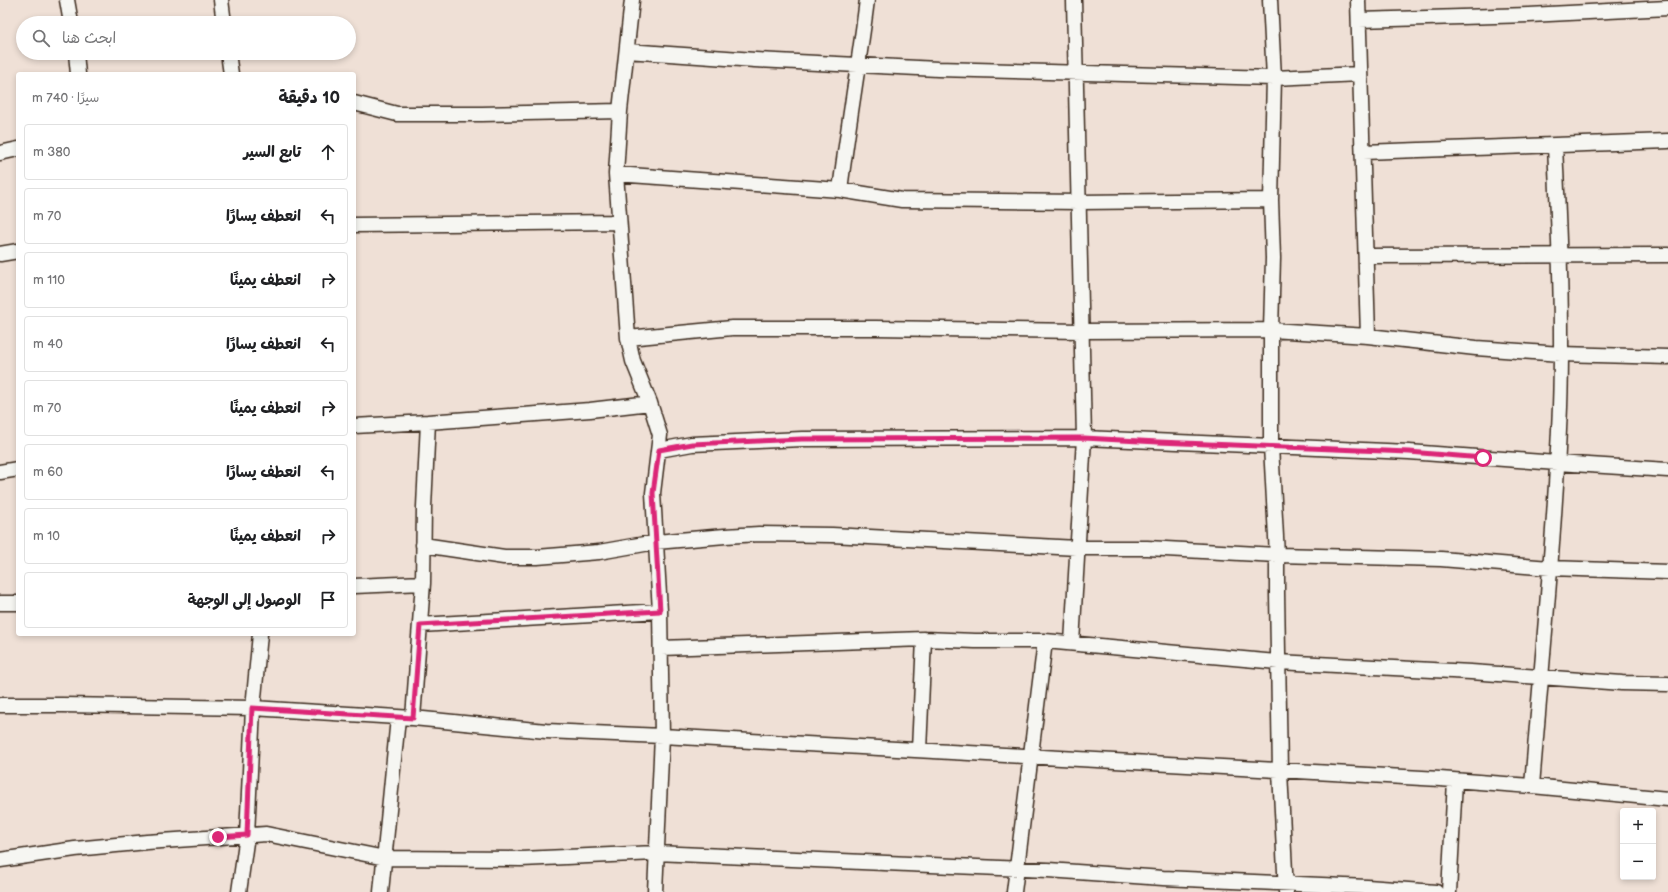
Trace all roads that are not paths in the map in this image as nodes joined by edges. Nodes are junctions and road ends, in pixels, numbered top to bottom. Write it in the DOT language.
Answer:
graph roads {
  1 [pos="67,0"];
  2 [pos="221,0"];
  3 [pos="632,0"];
  4 [pos="867,0"];
  5 [pos="1074,0"];
  6 [pos="1270,0"];
  7 [pos="1358,0"];
  8 [pos="1668,8"];
  9 [pos="70,16"];
  10 [pos="223,16"];
  11 [pos="1359,20"];
  12 [pos="627,51"];
  13 [pos="77,60"];
  14 [pos="229,60"];
  15 [pos="859,64"];
  16 [pos="78,72"];
  17 [pos="231,72"];
  18 [pos="1077,73"];
  19 [pos="1360,74"];
  20 [pos="1274,78"];
  21 [pos="356,104"];
  22 [pos="620,111"];
  23 [pos="1668,142"];
  24 [pos="1555,146"];
  25 [pos="16,149"];
  26 [pos="1363,152"];
  27 [pos="0,153"];
  28 [pos="616,174"];
  29 [pos="840,190"];
  30 [pos="1271,200"];
  31 [pos="1080,202"];
  32 [pos="619,222"];
  33 [pos="356,225"];
  34 [pos="16,251"];
  35 [pos="0,254"];
  36 [pos="1561,255"];
  37 [pos="1668,255"];
  38 [pos="1367,256"];
  39 [pos="1271,330"];
  40 [pos="1082,331"];
  41 [pos="1368,336"];
  42 [pos="628,338"];
  43 [pos="1561,354"];
  44 [pos="1668,357"];
  45 [pos="650,403"];
  46 [pos="428,422"];
  47 [pos="356,426"];
  48 [pos="1084,438"];
  49 [pos="1271,446"];
  50 [pos="659,450"];
  51 [pos="1557,463"];
  52 [pos="16,469"];
  53 [pos="1668,470"];
  54 [pos="0,472"];
  55 [pos="656,542"];
  56 [pos="423,545"];
  57 [pos="1076,548"];
  58 [pos="1277,555"];
  59 [pos="1550,568"];
  60 [pos="1668,572"];
  61 [pos="423,583"];
  62 [pos="356,586"];
  63 [pos="0,603"];
  64 [pos="16,603"];
  65 [pos="660,611"];
  66 [pos="420,625"];
  67 [pos="260,636"];
  68 [pos="924,639"];
  69 [pos="1045,641"];
  70 [pos="1072,643"];
  71 [pos="661,648"];
  72 [pos="1278,662"];
  73 [pos="1541,676"];
  74 [pos="1668,684"];
  75 [pos="0,705"];
  76 [pos="252,708"];
  77 [pos="398,718"];
  78 [pos="413,718"];
  79 [pos="662,736"];
  80 [pos="919,750"];
  81 [pos="1032,756"];
  82 [pos="1280,772"];
  83 [pos="1455,781"];
  84 [pos="1532,786"];
  85 [pos="1668,799"];
  86 [pos="247,835"];
  87 [pos="656,853"];
  88 [pos="385,858"];
  89 [pos="0,860"];
  90 [pos="1017,869"];
  91 [pos="1286,888"];
  92 [pos="239,892"];
  93 [pos="381,892"];
  94 [pos="655,892"];
  95 [pos="1014,892"];
  96 [pos="1436,892"];
  97 [pos="1449,892"];
  1 -- 9 [label="street"];
  2 -- 10 [label="street"];
  3 -- 12 [label="street"];
  4 -- 15 [label="street"];
  5 -- 18 [label="street"];
  6 -- 20 [label="street"];
  7 -- 11 [label="street"];
  8 -- 11 [label="street"];
  11 -- 19 [label="street"];
  12 -- 15 [label="street"];
  12 -- 22 [label="street"];
  13 -- 16 [label="street"];
  14 -- 17 [label="street"];
  15 -- 18 [label="street"];
  15 -- 29 [label="street"];
  18 -- 20 [label="street"];
  18 -- 31 [label="street"];
  19 -- 20 [label="street"];
  19 -- 26 [label="street"];
  20 -- 30 [label="street"];
  21 -- 22 [label="street"];
  22 -- 28 [label="street"];
  23 -- 24 [label="street"];
  24 -- 26 [label="street"];
  24 -- 36 [label="street"];
  25 -- 27 [label="street"];
  26 -- 38 [label="street"];
  28 -- 29 [label="street"];
  28 -- 32 [label="street"];
  29 -- 31 [label="street"];
  30 -- 31 [label="street"];
  30 -- 39 [label="street"];
  31 -- 40 [label="street"];
  32 -- 33 [label="street"];
  32 -- 42 [label="street"];
  34 -- 35 [label="street"];
  36 -- 37 [label="street"];
  36 -- 38 [label="street"];
  36 -- 43 [label="street"];
  38 -- 41 [label="street"];
  39 -- 40 [label="street"];
  39 -- 41 [label="street"];
  39 -- 49 [label="street"];
  40 -- 42 [label="street"];
  40 -- 48 [label="street"];
  41 -- 43 [label="street"];
  42 -- 45 [label="street"];
  43 -- 44 [label="street"];
  43 -- 51 [label="street"];
  45 -- 46 [label="street"];
  45 -- 50 [label="street"];
  46 -- 47 [label="street"];
  46 -- 56 [label="street"];
  48 -- 49 [label="street"];
  48 -- 50 [label="street"];
  48 -- 57 [label="street"];
  49 -- 51 [label="street"];
  49 -- 58 [label="street"];
  50 -- 55 [label="street"];
  51 -- 53 [label="street"];
  51 -- 59 [label="street"];
  52 -- 54 [label="street"];
  55 -- 56 [label="street"];
  55 -- 57 [label="street"];
  55 -- 65 [label="street"];
  56 -- 61 [label="street"];
  57 -- 58 [label="street"];
  57 -- 70 [label="street"];
  58 -- 59 [label="street"];
  58 -- 72 [label="street"];
  59 -- 60 [label="street"];
  59 -- 73 [label="street"];
  61 -- 62 [label="street"];
  61 -- 66 [label="street"];
  63 -- 64 [label="street"];
  65 -- 66 [label="street"];
  65 -- 71 [label="street"];
  66 -- 78 [label="street"];
  67 -- 76 [label="street"];
  68 -- 69 [label="street"];
  68 -- 71 [label="street"];
  68 -- 80 [label="street"];
  69 -- 70 [label="street"];
  69 -- 81 [label="street"];
  70 -- 72 [label="street"];
  71 -- 79 [label="street"];
  72 -- 73 [label="street"];
  72 -- 82 [label="street"];
  73 -- 74 [label="street"];
  73 -- 84 [label="street"];
  75 -- 76 [label="street"];
  76 -- 77 [label="street"];
  76 -- 86 [label="street"];
  77 -- 78 [label="street"];
  77 -- 88 [label="street"];
  78 -- 79 [label="street"];
  79 -- 80 [label="street"];
  79 -- 87 [label="street"];
  80 -- 81 [label="street"];
  81 -- 82 [label="street"];
  81 -- 90 [label="street"];
  82 -- 83 [label="street"];
  82 -- 91 [label="street"];
  83 -- 84 [label="street"];
  83 -- 97 [label="street"];
  84 -- 85 [label="street"];
  86 -- 88 [label="street"];
  86 -- 89 [label="street"];
  86 -- 92 [label="street"];
  87 -- 88 [label="street"];
  87 -- 90 [label="street"];
  87 -- 94 [label="street"];
  88 -- 93 [label="street"];
  90 -- 91 [label="street"];
  90 -- 95 [label="street"];
  91 -- 96 [label="street"];
}
